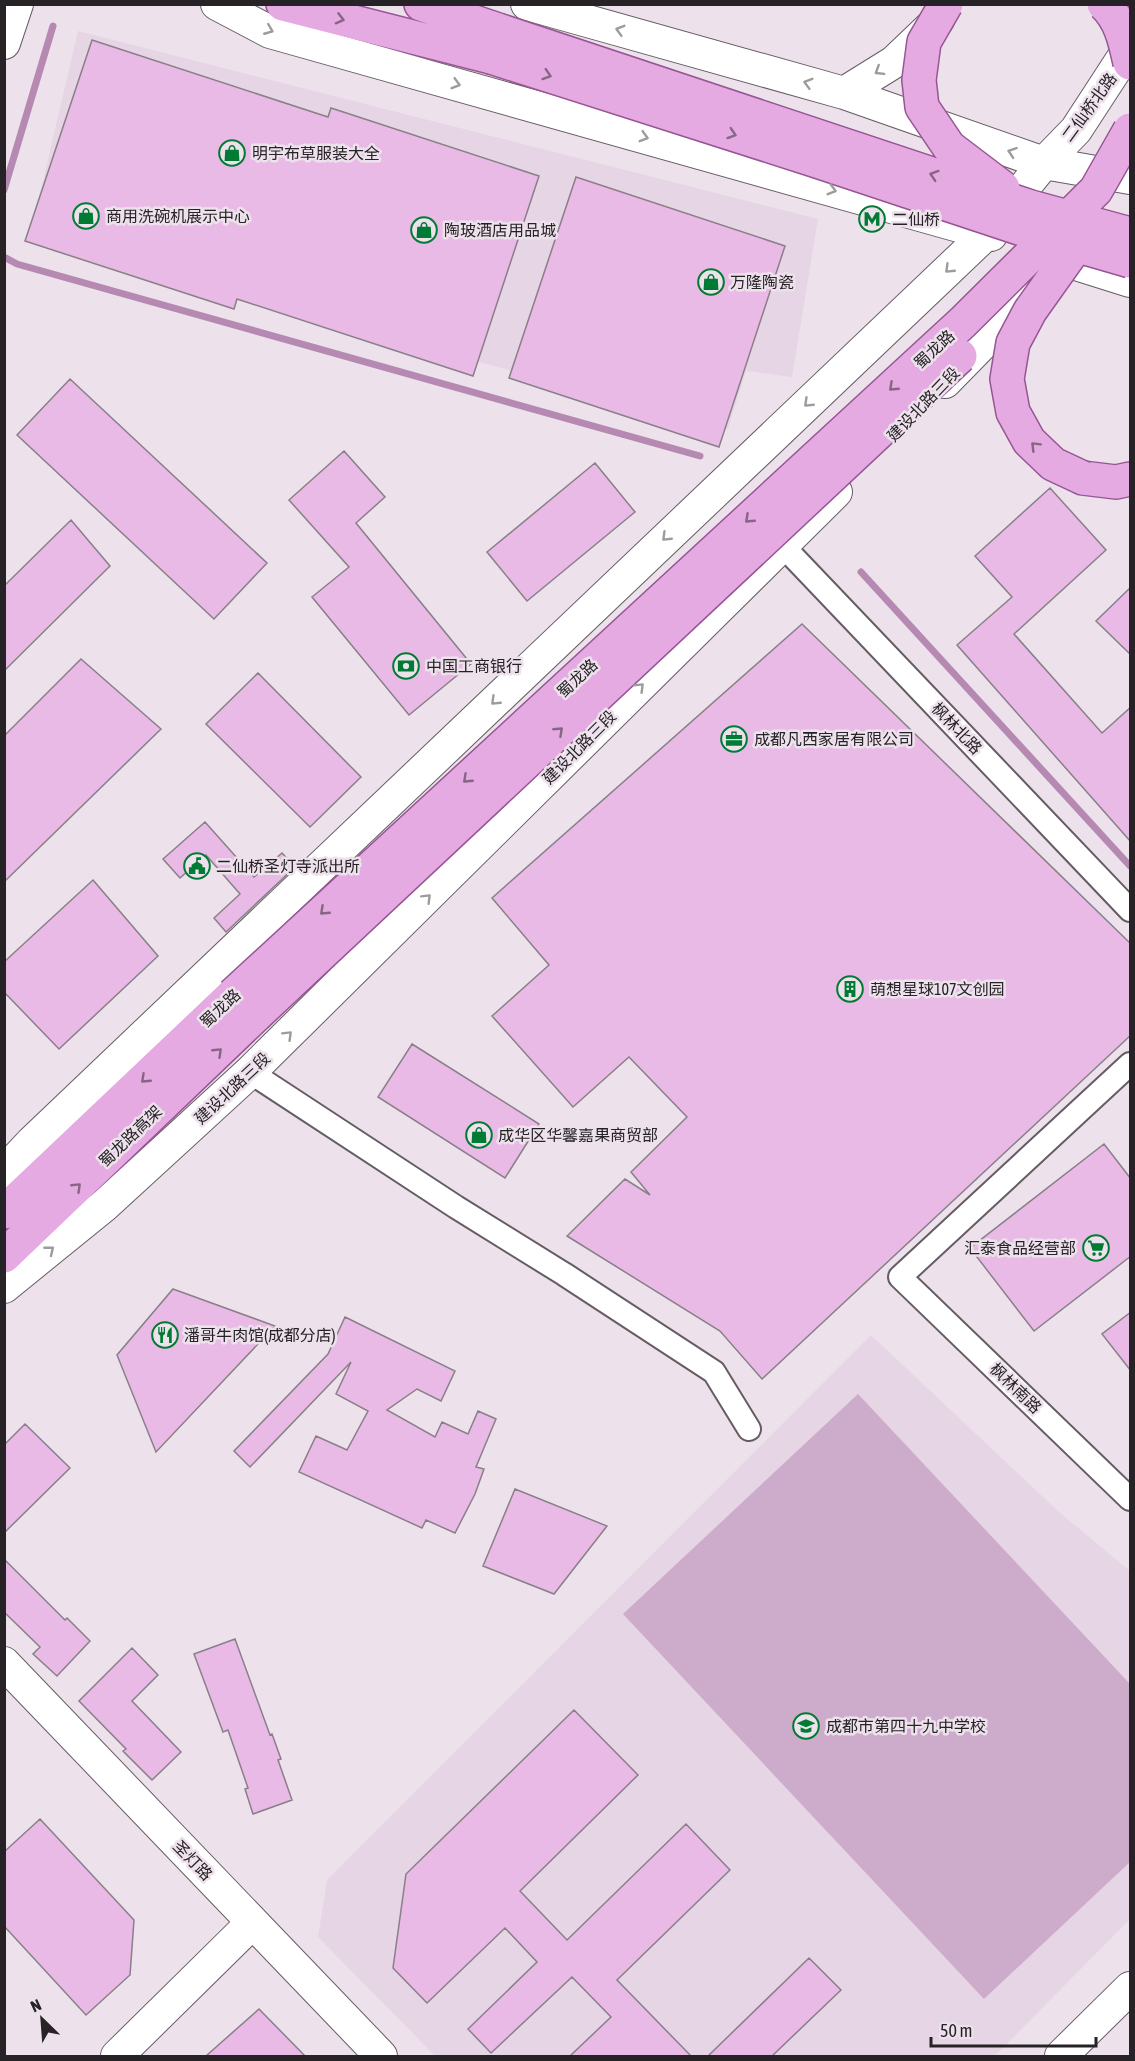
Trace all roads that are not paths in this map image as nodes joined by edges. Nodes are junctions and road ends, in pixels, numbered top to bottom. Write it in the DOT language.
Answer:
graph roads {
  1 [pos="17,4"];
  2 [pos="217,4"];
  3 [pos="283,4"];
  4 [pos="421,4"];
  5 [pos="527,4"];
  6 [pos="946,4"];
  7 [pos="954,4"];
  8 [pos="1104,4"];
  9 [pos="4,43"];
  10 [pos="494,43"];
  11 [pos="1131,48"];
  12 [pos="1131,63"];
  13 [pos="844,93"];
  14 [pos="1131,105"];
  15 [pos="1131,130"];
  16 [pos="1044,163"];
  17 [pos="1127,170"];
  18 [pos="1031,207"];
  19 [pos="1098,216"];
  20 [pos="1061,227"];
  21 [pos="987,233"];
  22 [pos="1131,234"];
  23 [pos="1063,261"];
  24 [pos="1131,261"];
  25 [pos="1131,280"];
  26 [pos="1131,479"];
  27 [pos="783,546"];
  28 [pos="1131,910"];
  29 [pos="244,1005"];
  30 [pos="1131,1064"];
  31 [pos="250,1072"];
  32 [pos="4,1172"];
  33 [pos="4,1212"];
  34 [pos="4,1256"];
  35 [pos="4,1287"];
  36 [pos="749,1429"];
  37 [pos="1131,1499"];
  38 [pos="4,1663"];
  39 [pos="252,1923"];
  40 [pos="1131,1988"];
  41 [pos="117,2056"];
  42 [pos="381,2056"];
  43 [pos="1062,2056"];
  1 -- 9 [label="main road"];
  2 -- 21 [label="main road, one-way"];
  3 -- 10 [label="main road, one-way"];
  4 -- 10 [label="main road"];
  13 -- 5 [label="main road, one-way"];
  6 -- 18 [label="main road, bridge"];
  7 -- 13 [label="main road, one-way"];
  8 -- 12 [label="main road, bridge"];
  18 -- 10 [label="main road, one-way, bridge"];
  10 -- 24 [label="main road, one-way, bridge"];
  11 -- 16 [label="main road, 二仙桥北路"];
  16 -- 13 [label="main road, one-way"];
  14 -- 20 [label="main road, bridge"];
  15 -- 20 [label="main road, 蜀龙路, bridge"];
  16 -- 17 [label="main road"];
  16 -- 21 [label="main road"];
  17 -- 19 [label="main road, 蜀龙路"];
  17 -- 23 [label="main road, 建设北路三段"];
  18 -- 22 [label="main road, bridge"];
  26 -- 19 [label="main road, one-way, bridge"];
  29 -- 19 [label="main road, 蜀龙路, one-way, bridge"];
  20 -- 29 [label="main road, 蜀龙路, one-way, bridge"];
  21 -- 23 [label="main road"];
  21 -- 32 [label="main road, one-way"];
  23 -- 25 [label="main road"];
  23 -- 27 [label="main road, 建设北路三段"];
  27 -- 28 [label="street, 枫林北路"];
  31 -- 27 [label="main road, 建设北路三段, one-way"];
  29 -- 33 [label="main road, 蜀龙路, one-way"];
  34 -- 29 [label="main road, 蜀龙路高架, one-way"];
  30 -- 37 [label="street, 枫林南路"];
  35 -- 31 [label="main road, 建设北路三段, one-way"];
  31 -- 36 [label="street"];
  38 -- 39 [label="main road, 圣灯路"];
  39 -- 41 [label="main road"];
  39 -- 42 [label="main road, 圣灯路"];
  40 -- 43 [label="main road"];
}
